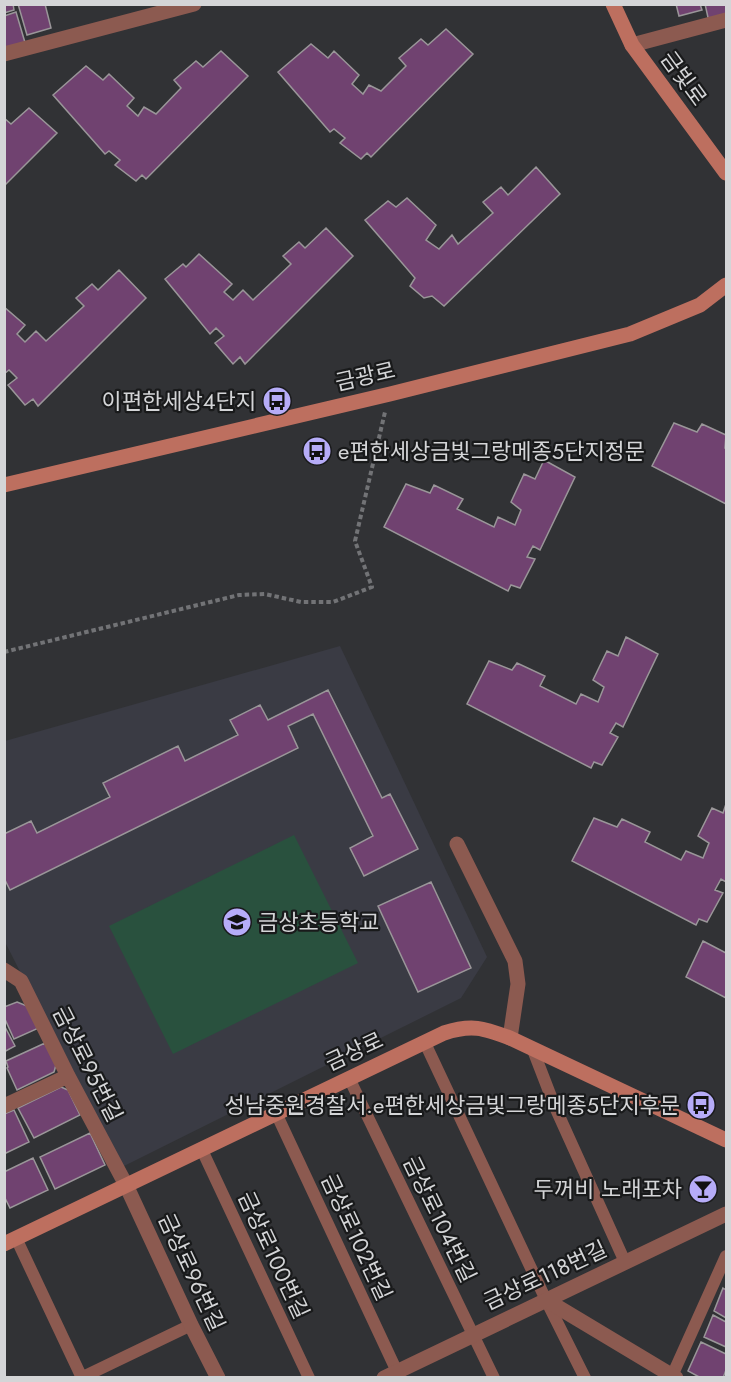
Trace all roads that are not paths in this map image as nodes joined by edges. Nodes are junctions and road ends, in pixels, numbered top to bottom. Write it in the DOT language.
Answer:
graph roads {
  1 [pos="194,4"];
  2 [pos="613,4"];
  3 [pos="726,20"];
  4 [pos="632,45"];
  5 [pos="4,54"];
  6 [pos="726,173"];
  7 [pos="726,285"];
  8 [pos="4,485"];
  9 [pos="458,844"];
  10 [pos="4,970"];
  11 [pos="21,981"];
  12 [pos="4,989"];
  13 [pos="510,1038"];
  14 [pos="425,1043"];
  15 [pos="533,1050"];
  16 [pos="68,1076"];
  17 [pos="349,1078"];
  18 [pos="4,1106"];
  19 [pos="276,1113"];
  20 [pos="726,1140"];
  21 [pos="202,1150"];
  22 [pos="126,1185"];
  23 [pos="726,1214"];
  24 [pos="10,1241"];
  25 [pos="726,1256"];
  26 [pos="626,1262"];
  27 [pos="546,1300"];
  28 [pos="191,1325"];
  29 [pos="473,1335"];
  30 [pos="394,1375"];
  31 [pos="82,1377"];
  32 [pos="218,1377"];
  33 [pos="309,1377"];
  34 [pos="494,1377"];
  35 [pos="585,1377"];
  36 [pos="673,1377"];
  1 -- 5 [label="street"];
  2 -- 4 [label="street, 금빛로"];
  3 -- 4 [label="street"];
  4 -- 6 [label="street, 금빛로"];
  7 -- 8 [label="street, 금광로"];
  9 -- 13 [label="street"];
  10 -- 11 [label="street"];
  11 -- 12 [label="street"];
  11 -- 16 [label="street, 금상로95번길"];
  13 -- 14 [label="street, 금상로"];
  13 -- 15 [label="street, 금상로"];
  14 -- 17 [label="street, 금상로"];
  14 -- 27 [label="lane"];
  15 -- 20 [label="street, 금상로"];
  15 -- 26 [label="lane"];
  16 -- 18 [label="street"];
  16 -- 22 [label="street, 금상로95번길"];
  17 -- 19 [label="street, 금상로"];
  17 -- 29 [label="lane, 금상로104번길"];
  19 -- 21 [label="street, 금상로"];
  19 -- 30 [label="lane, 금상로102번길"];
  21 -- 22 [label="street, 금상로"];
  21 -- 33 [label="lane, 금상로100번길"];
  22 -- 24 [label="street, 금상로"];
  22 -- 28 [label="street, 금상로96번길"];
  23 -- 26 [label="street, 금상로118번길"];
  24 -- 31 [label="lane"];
  25 -- 36 [label="lane"];
  26 -- 27 [label="street, 금상로118번길"];
  27 -- 29 [label="street, 금상로118번길"];
  27 -- 35 [label="lane"];
  27 -- 36 [label="street"];
  28 -- 31 [label="lane"];
  28 -- 32 [label="street, 금상로96번길"];
  29 -- 30 [label="street, 금상로118번길"];
  29 -- 34 [label="lane, 금상로104번길"];
}
